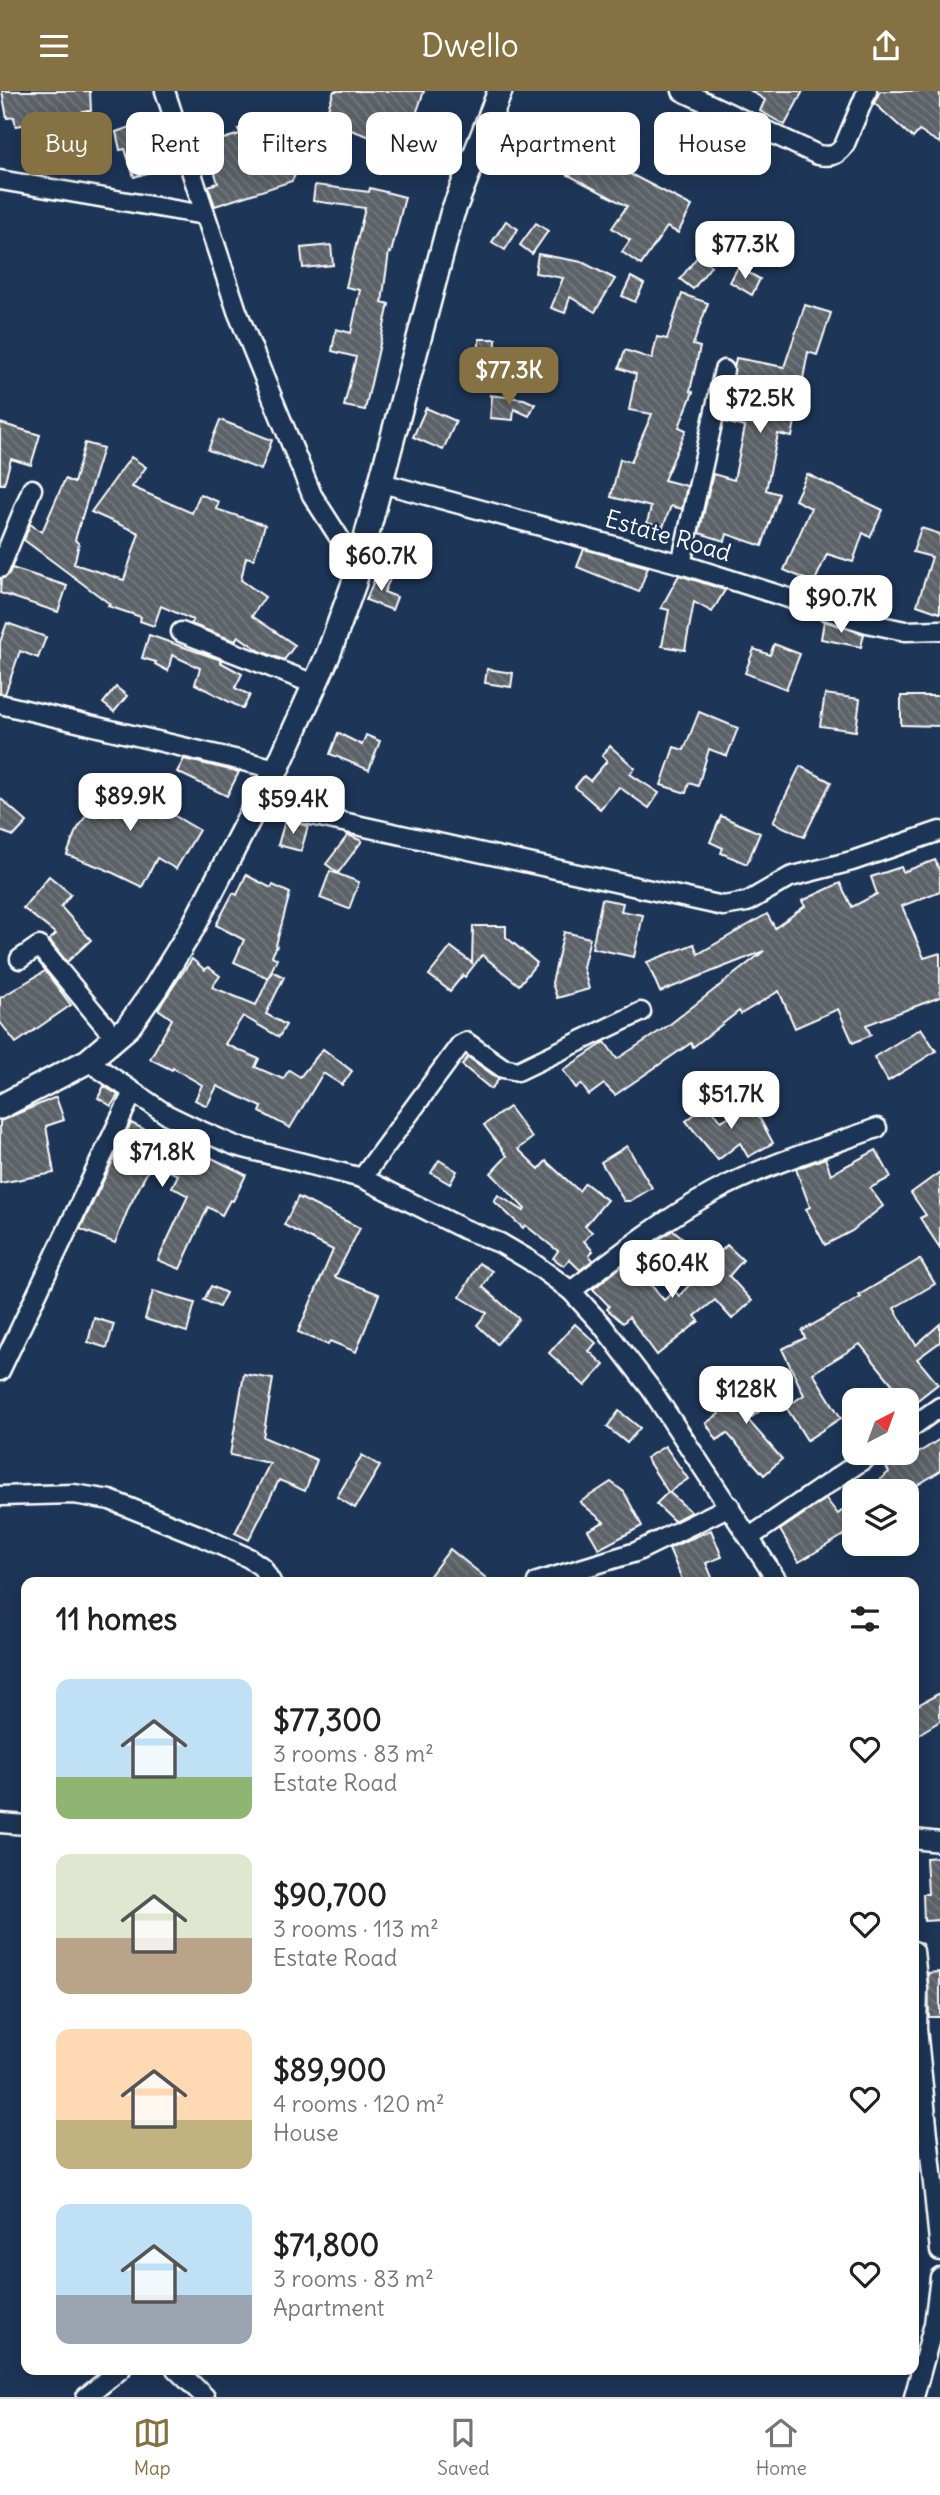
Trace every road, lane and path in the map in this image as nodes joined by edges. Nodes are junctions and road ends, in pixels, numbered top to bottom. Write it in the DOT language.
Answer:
graph roads {
  1 [pos="165,91"];
  2 [pos="500,91"];
  3 [pos="682,91"];
  4 [pos="867,91"];
  5 [pos="0,180"];
  6 [pos="204,215"];
  7 [pos="724,370"];
  8 [pos="382,483"];
  9 [pos="32,489"];
  10 [pos="681,564"];
  11 [pos="358,567"];
  12 [pos="0,568"];
  13 [pos="940,629"];
  14 [pos="181,632"];
  15 [pos="314,684"];
  16 [pos="0,704"];
  17 [pos="276,769"];
  18 [pos="257,803"];
  19 [pos="940,831"];
  20 [pos="20,959"];
  21 [pos="642,1012"];
  22 [pos="116,1038"];
  23 [pos="88,1061"];
  24 [pos="132,1093"];
  25 [pos="0,1108"];
  26 [pos="877,1128"];
  27 [pos="362,1178"];
  28 [pos="571,1291"];
  29 [pos="0,1371"];
  30 [pos="940,1407"];
  31 [pos="919,1422"];
  32 [pos="855,1465"];
  33 [pos="0,1496"];
  34 [pos="730,1506"];
  35 [pos="750,1537"];
  36 [pos="268,1577"];
  37 [pos="558,1577"];
  38 [pos="775,1577"];
  39 [pos="0,1823"];
  40 [pos="21,1825"];
  41 [pos="919,1840"];
  42 [pos="940,1842"];
  43 [pos="919,2047"];
  44 [pos="940,2252"];
  45 [pos="940,2277"];
  46 [pos="114,2375"];
  47 [pos="182,2375"];
  48 [pos="86,2397"];
  49 [pos="205,2397"];
  50 [pos="914,2397"];
  1 -- 6 [label="street"];
  2 -- 8 [label="street"];
  3 -- 4 [label="street"];
  5 -- 6 [label="street"];
  6 -- 11 [label="street"];
  7 -- 10 [label="street"];
  8 -- 10 [label="street, Estate Road"];
  8 -- 11 [label="street"];
  9 -- 12 [label="street"];
  10 -- 13 [label="street, Estate Road"];
  11 -- 15 [label="street"];
  14 -- 15 [label="street"];
  15 -- 17 [label="street"];
  16 -- 17 [label="street"];
  17 -- 18 [label="street"];
  18 -- 19 [label="street"];
  18 -- 22 [label="street"];
  20 -- 22 [label="street"];
  21 -- 27 [label="street"];
  22 -- 23 [label="street"];
  23 -- 24 [label="street"];
  23 -- 25 [label="street"];
  24 -- 27 [label="street"];
  24 -- 29 [label="street"];
  26 -- 28 [label="street"];
  27 -- 28 [label="street"];
  28 -- 34 [label="street"];
  30 -- 31 [label="street"];
  32 -- 35 [label="street"];
  33 -- 36 [label="street"];
  34 -- 35 [label="street"];
  34 -- 37 [label="street"];
  35 -- 38 [label="street"];
  39 -- 40 [label="street"];
  41 -- 42 [label="street"];
  43 -- 44 [label="street"];
  45 -- 50 [label="street"];
  46 -- 48 [label="street"];
  47 -- 49 [label="street"];
}
